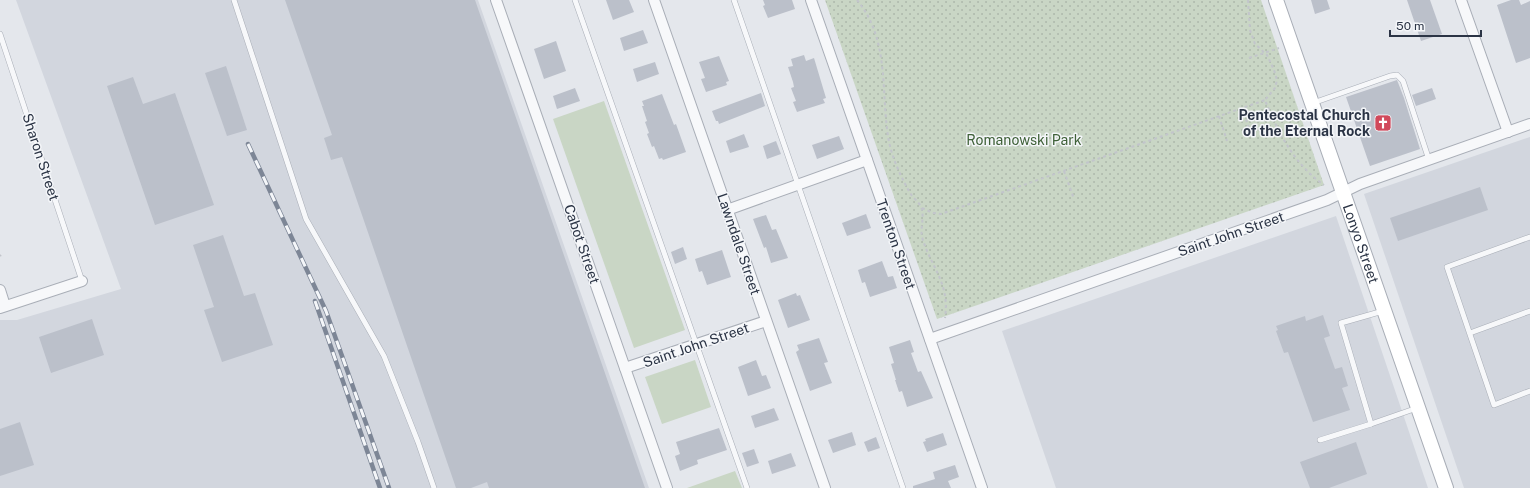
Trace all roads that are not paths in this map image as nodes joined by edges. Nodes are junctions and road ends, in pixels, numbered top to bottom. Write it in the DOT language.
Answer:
graph roads {
  1 [pos="234,0"];
  2 [pos="496,0"];
  3 [pos="575,0"];
  4 [pos="654,0"];
  5 [pos="734,0"];
  6 [pos="811,0"];
  7 [pos="1276,0"];
  8 [pos="1461,0"];
  9 [pos="0,34"];
  10 [pos="1312,103"];
  11 [pos="1530,124"];
  12 [pos="1508,132"];
  13 [pos="867,160"];
  14 [pos="1429,160"];
  15 [pos="798,185"];
  16 [pos="1343,192"];
  17 [pos="727,210"];
  18 [pos="1530,237"];
  19 [pos="82,281"];
  20 [pos="0,290"];
  21 [pos="2,307"];
  22 [pos="1384,310"];
  23 [pos="1530,311"];
  24 [pos="766,321"];
  25 [pos="1470,333"];
  26 [pos="930,339"];
  27 [pos="697,344"];
  28 [pos="625,368"];
  29 [pos="1530,391"];
  30 [pos="1418,408"];
  31 [pos="1371,424"];
  32 [pos="1320,440"];
  33 [pos="434,488"];
  34 [pos="667,488"];
  35 [pos="747,488"];
  36 [pos="825,488"];
  37 [pos="903,488"];
  38 [pos="982,488"];
  39 [pos="1446,488"];
  1 -- 33 [label="lane"];
  2 -- 28 [label="street, Cabot Street"];
  3 -- 27 [label="lane"];
  4 -- 17 [label="street, Lawndale Street"];
  5 -- 15 [label="lane"];
  6 -- 13 [label="street, Trenton Street"];
  7 -- 10 [label="street, Lonyo Street"];
  8 -- 12 [label="street"];
  9 -- 19 [label="lane, Sharon Street"];
  10 -- 14 [label="lane"];
  10 -- 16 [label="street, Lonyo Street"];
  11 -- 12 [label="street, Saint John Street"];
  12 -- 14 [label="street, Saint John Street"];
  13 -- 15 [label="street"];
  13 -- 26 [label="street, Trenton Street"];
  14 -- 16 [label="street, Saint John Street"];
  15 -- 17 [label="street"];
  15 -- 37 [label="lane"];
  16 -- 22 [label="street, Lonyo Street"];
  16 -- 26 [label="street, Saint John Street"];
  17 -- 24 [label="street, Lawndale Street"];
  18 -- 25 [label="lane"];
  19 -- 21 [label="street"];
  20 -- 21 [label="street"];
  22 -- 30 [label="street, Lonyo Street"];
  22 -- 31 [label="lane"];
  23 -- 25 [label="lane"];
  24 -- 27 [label="street, Saint John Street"];
  24 -- 36 [label="street, Lawndale Street"];
  25 -- 29 [label="lane"];
  26 -- 38 [label="street, Trenton Street"];
  27 -- 28 [label="street, Saint John Street"];
  27 -- 35 [label="lane"];
  28 -- 34 [label="street, Cabot Street"];
  30 -- 31 [label="lane"];
  30 -- 39 [label="street, Lonyo Street"];
  31 -- 32 [label="lane"];
}
